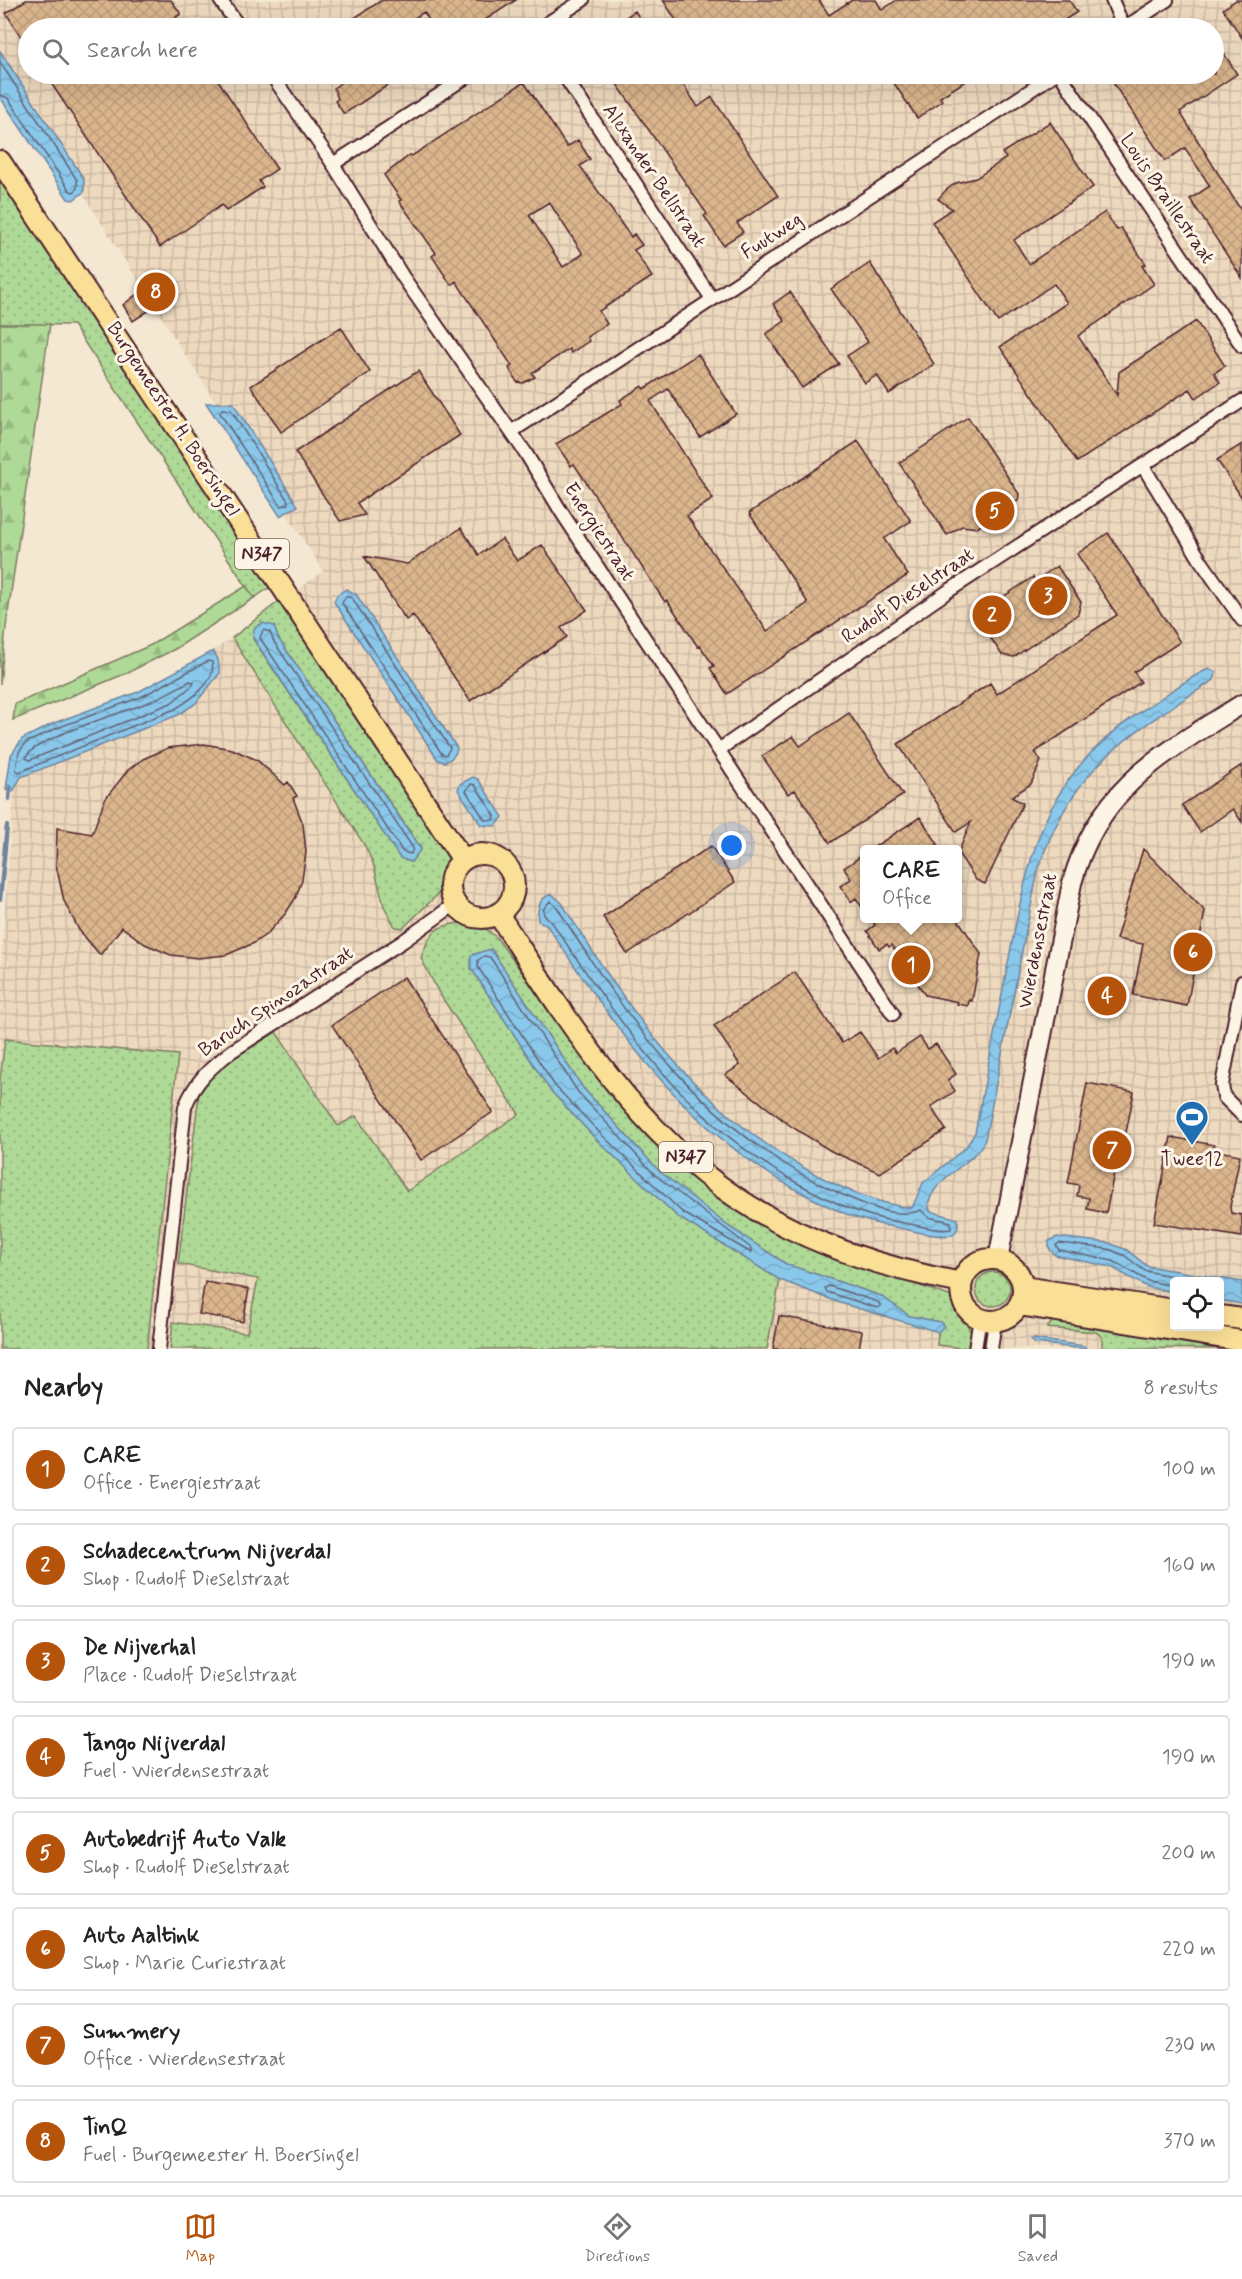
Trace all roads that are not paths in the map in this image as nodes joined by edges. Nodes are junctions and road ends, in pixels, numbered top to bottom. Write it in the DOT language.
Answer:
graph roads {
  1 [pos="220,0"];
  2 [pos="583,0"];
  3 [pos="1112,0"];
  4 [pos="1167,0"];
  5 [pos="233,18"];
  6 [pos="555,18"];
  7 [pos="1120,18"];
  8 [pos="1139,18"];
  9 [pos="278,84"];
  10 [pos="456,84"];
  11 [pos="569,84"];
  12 [pos="1043,84"];
  13 [pos="1065,84"];
  14 [pos="0,161"];
  15 [pos="333,164"];
  16 [pos="712,299"];
  17 [pos="1242,346"];
  18 [pos="1242,401"];
  19 [pos="511,432"];
  20 [pos="1143,466"];
  21 [pos="1242,620"];
  22 [pos="1242,704"];
  23 [pos="720,749"];
  24 [pos="463,860"];
  25 [pos="454,904"];
  26 [pos="498,914"];
  27 [pos="1242,982"];
  28 [pos="892,1014"];
  29 [pos="1242,1115"];
  30 [pos="998,1259"];
  31 [pos="962,1283"];
  32 [pos="1021,1296"];
  33 [pos="1170,1310"];
  34 [pos="1224,1317"];
  35 [pos="1242,1319"];
  36 [pos="988,1320"];
  37 [pos="1242,1341"];
  38 [pos="159,1349"];
  39 [pos="975,1349"];
  40 [pos="991,1349"];
  1 -- 5 [label="street"];
  2 -- 6 [label="street"];
  3 -- 7 [label="street"];
  4 -- 8 [label="street"];
  9 -- 15 [label="street, Energiestraat"];
  10 -- 15 [label="street"];
  11 -- 16 [label="street, Alexander Bellstraat"];
  12 -- 16 [label="street, Fuutweg"];
  13 -- 17 [label="street, Louis Braillestraat"];
  14 -- 24 [label="main road, Burgemeester H. Boersingel / N347"];
  15 -- 19 [label="street, Energiestraat"];
  16 -- 19 [label="street, Fuutweg"];
  18 -- 20 [label="street, Rudolf Dieselstraat"];
  19 -- 23 [label="street, Energiestraat"];
  20 -- 21 [label="street"];
  20 -- 23 [label="street, Rudolf Dieselstraat"];
  22 -- 30 [label="street, Wierdensestraat"];
  23 -- 28 [label="street, Energiestraat"];
  24 -- 25 [label="main road"];
  24 -- 26 [label="main road"];
  25 -- 26 [label="main road"];
  25 -- 38 [label="street, Baruch Spinozastraat"];
  26 -- 31 [label="main road, N347"];
  27 -- 29 [label="street"];
  30 -- 31 [label="main road"];
  30 -- 32 [label="main road"];
  31 -- 36 [label="main road"];
  32 -- 33 [label="main road"];
  32 -- 36 [label="main road"];
  32 -- 37 [label="main road"];
  34 -- 35 [label="main road"];
  36 -- 39 [label="street"];
  36 -- 40 [label="street"];
}
